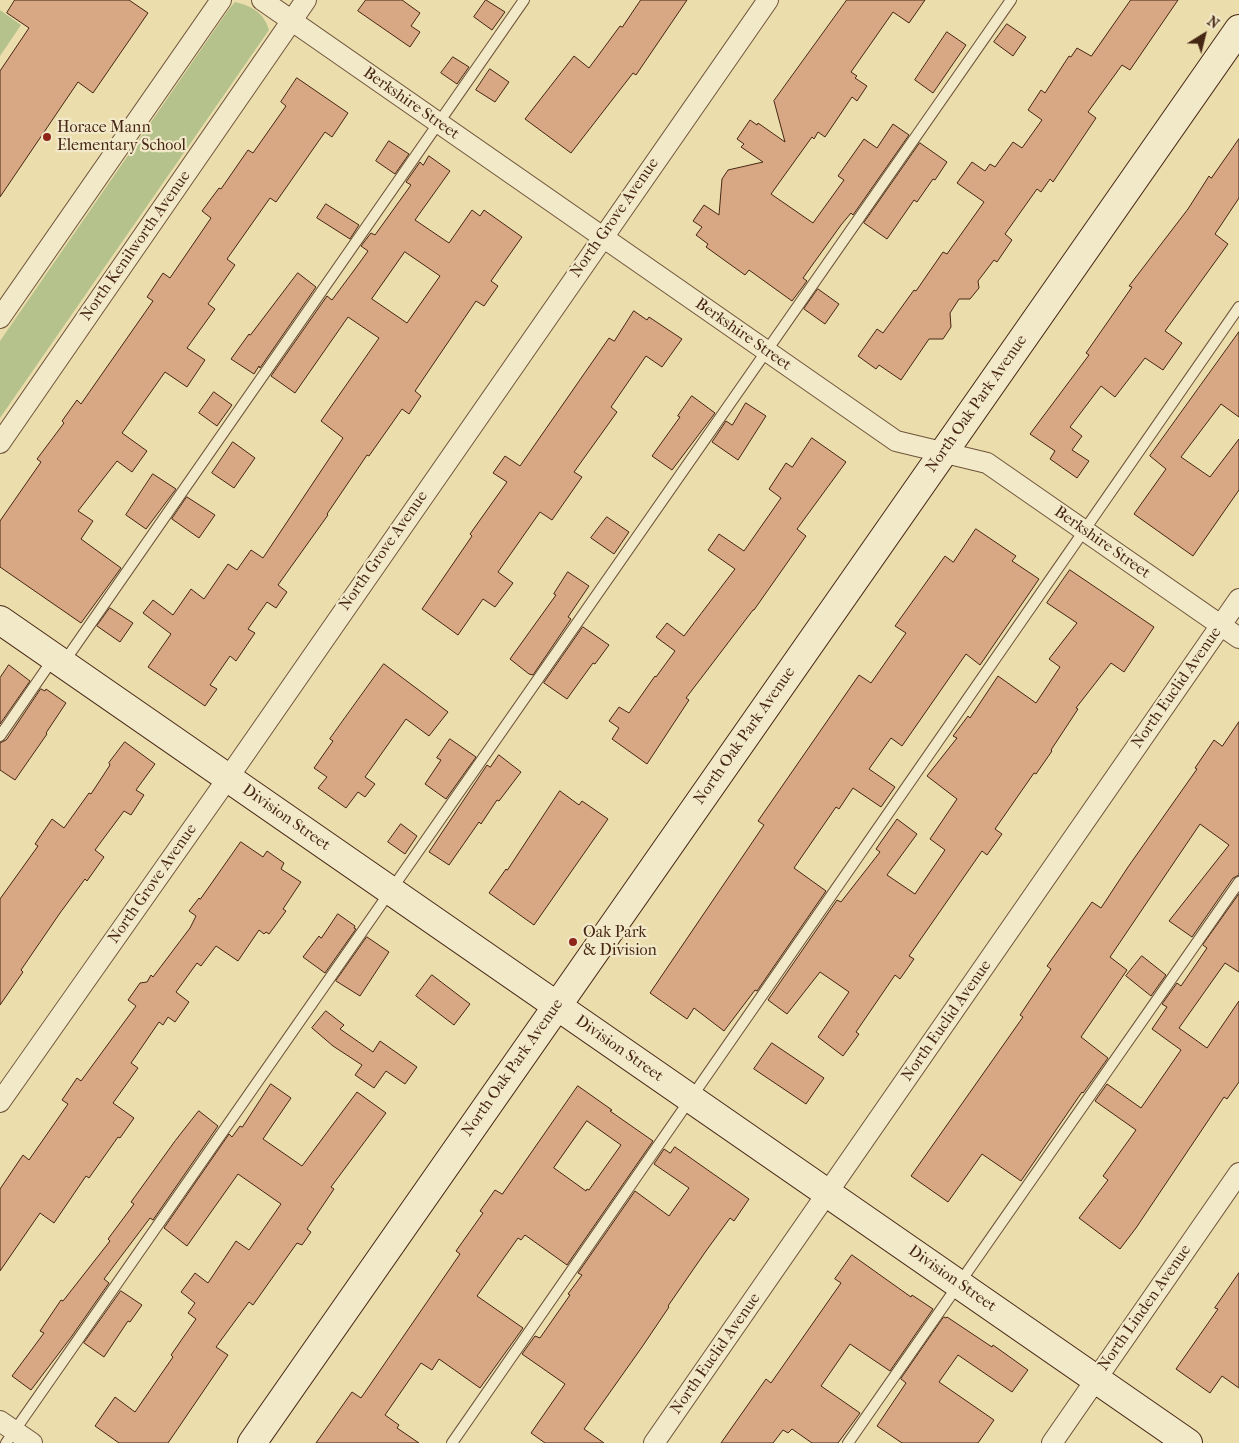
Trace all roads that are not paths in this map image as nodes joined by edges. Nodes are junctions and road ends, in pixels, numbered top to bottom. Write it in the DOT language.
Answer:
graph roads {
  1 [pos="221,0"];
  2 [pos="262,0"];
  3 [pos="306,0"];
  4 [pos="524,0"];
  5 [pos="768,0"];
  6 [pos="1011,0"];
  7 [pos="292,21"];
  8 [pos="1239,29"];
  9 [pos="439,123"];
  10 [pos="602,237"];
  11 [pos="1239,306"];
  12 [pos="0,318"];
  13 [pos="766,351"];
  14 [pos="0,443"];
  15 [pos="942,452"];
  16 [pos="1084,530"];
  17 [pos="1239,599"];
  18 [pos="0,620"];
  19 [pos="1221,625"];
  20 [pos="1239,638"];
  21 [pos="58,661"];
  22 [pos="0,736"];
  23 [pos="228,778"];
  24 [pos="1239,882"];
  25 [pos="391,891"];
  26 [pos="556,1006"];
  27 [pos="691,1098"];
  28 [pos="0,1102"];
  29 [pos="1239,1173"];
  30 [pos="828,1193"];
  31 [pos="959,1284"];
  32 [pos="1096,1379"];
  33 [pos="7,1432"];
  34 [pos="32,1443"];
  35 [pos="252,1443"];
  36 [pos="452,1443"];
  37 [pos="654,1443"];
  38 [pos="848,1443"];
  39 [pos="1052,1443"];
  40 [pos="1188,1443"];
  1 -- 12 [label="street"];
  2 -- 7 [label="street, Berkshire Street"];
  3 -- 7 [label="street, North Kenilworth Avenue"];
  4 -- 9 [label="lane"];
  5 -- 10 [label="street, North Grove Avenue"];
  6 -- 13 [label="lane"];
  7 -- 9 [label="street, Berkshire Street"];
  7 -- 14 [label="street, North Kenilworth Avenue"];
  8 -- 15 [label="street, North Oak Park Avenue"];
  9 -- 10 [label="street, Berkshire Street"];
  9 -- 21 [label="lane"];
  10 -- 13 [label="street, Berkshire Street"];
  10 -- 23 [label="street, North Grove Avenue"];
  11 -- 16 [label="lane"];
  13 -- 15 [label="street, Berkshire Street"];
  13 -- 25 [label="lane"];
  15 -- 16 [label="street, Berkshire Street"];
  15 -- 26 [label="street, North Oak Park Avenue"];
  16 -- 19 [label="street, Berkshire Street"];
  16 -- 27 [label="lane"];
  17 -- 19 [label="street, North Euclid Avenue"];
  18 -- 21 [label="street, Division Street"];
  19 -- 20 [label="street, Berkshire Street"];
  19 -- 30 [label="street, North Euclid Avenue"];
  21 -- 22 [label="lane"];
  21 -- 23 [label="street, Division Street"];
  23 -- 25 [label="street, Division Street"];
  23 -- 28 [label="street, North Grove Avenue"];
  24 -- 31 [label="lane"];
  25 -- 26 [label="street, Division Street"];
  25 -- 33 [label="lane"];
  26 -- 27 [label="street, Division Street"];
  26 -- 35 [label="street, North Oak Park Avenue"];
  27 -- 30 [label="street, Division Street"];
  27 -- 36 [label="lane"];
  29 -- 32 [label="street, North Linden Avenue"];
  30 -- 31 [label="street, Division Street"];
  30 -- 37 [label="street, North Euclid Avenue"];
  31 -- 32 [label="street, Division Street"];
  31 -- 38 [label="lane"];
  32 -- 39 [label="street, North Linden Avenue"];
  32 -- 40 [label="street, Division Street"];
  33 -- 34 [label="street"];
}
